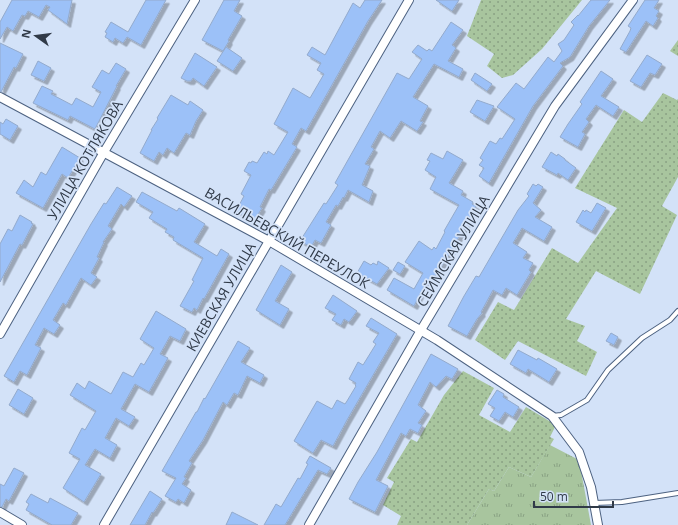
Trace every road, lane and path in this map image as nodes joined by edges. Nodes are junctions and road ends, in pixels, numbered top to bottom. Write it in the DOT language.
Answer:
graph roads {
  1 [pos="195,0"];
  2 [pos="409,0"];
  3 [pos="633,0"];
  4 [pos="0,97"];
  5 [pos="104,152"];
  6 [pos="269,241"];
  7 [pos="678,311"];
  8 [pos="421,330"];
  9 [pos="0,334"];
  10 [pos="552,416"];
  11 [pos="678,493"];
  12 [pos="594,503"];
  13 [pos="0,512"];
  14 [pos="22,525"];
  15 [pos="104,525"];
  16 [pos="309,525"];
  17 [pos="598,525"];
  1 -- 5 [label="street, УЛИЦА КОТЛЯКОВА"];
  2 -- 6 [label="street, КИЕВСКАЯ УЛИЦА"];
  3 -- 8 [label="street, СЕЙМСКАЯ УЛИЦА"];
  4 -- 5 [label="street, ВАСИЛЬЕВСКИЙ ПЕРЕУЛОК"];
  5 -- 6 [label="street, ВАСИЛЬЕВСКИЙ ПЕРЕУЛОК"];
  5 -- 9 [label="street, УЛИЦА КОТЛЯКОВА"];
  6 -- 8 [label="street, ВАСИЛЬЕВСКИЙ ПЕРЕУЛОК"];
  6 -- 15 [label="street, КИЕВСКАЯ УЛИЦА"];
  7 -- 10 [label="lane"];
  8 -- 10 [label="street, ВАСИЛЬЕВСКИЙ ПЕРЕУЛОК"];
  8 -- 16 [label="street, СЕЙМСКАЯ УЛИЦА"];
  10 -- 12 [label="street, ВАСИЛЬЕВСКИЙ ПЕРЕУЛОК"];
  11 -- 12 [label="lane"];
  12 -- 17 [label="street, ВАСИЛЬЕВСКИЙ ПЕРЕУЛОК"];
  13 -- 14 [label="street"];
}
